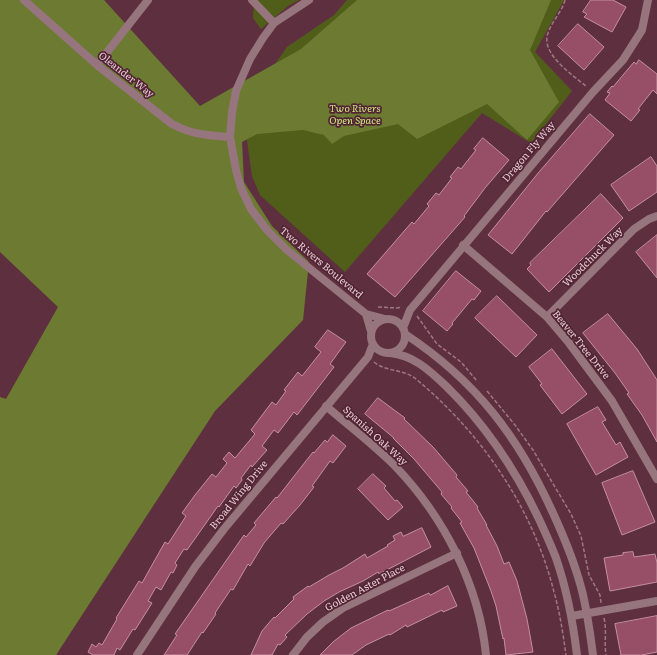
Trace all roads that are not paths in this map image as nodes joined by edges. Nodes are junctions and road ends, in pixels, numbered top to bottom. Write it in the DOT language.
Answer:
graph roads {
  1 [pos="24,0"];
  2 [pos="148,0"];
  3 [pos="252,0"];
  4 [pos="309,0"];
  5 [pos="648,0"];
  6 [pos="274,23"];
  7 [pos="97,65"];
  8 [pos="230,137"];
  9 [pos="657,216"];
  10 [pos="463,245"];
  11 [pos="410,310"];
  12 [pos="366,314"];
  13 [pos="547,317"];
  14 [pos="389,319"];
  15 [pos="371,331"];
  16 [pos="404,331"];
  17 [pos="373,344"];
  18 [pos="386,353"];
  19 [pos="368,357"];
  20 [pos="326,406"];
  21 [pos="657,479"];
  22 [pos="457,553"];
  23 [pos="657,601"];
  24 [pos="587,613"];
  25 [pos="572,616"];
  26 [pos="138,655"];
  27 [pos="293,655"];
  28 [pos="486,655"];
  29 [pos="577,655"];
  30 [pos="593,655"];
  1 -- 7 [label="street, Oleander Way"];
  2 -- 7 [label="street"];
  3 -- 6 [label="street"];
  4 -- 6 [label="street, Two Rivers Boulevard"];
  5 -- 10 [label="street, Dragon Fly Way"];
  6 -- 8 [label="street, Two Rivers Boulevard"];
  7 -- 8 [label="street, Oleander Way"];
  8 -- 12 [label="street, Two Rivers Boulevard"];
  9 -- 13 [label="street, Woodchuck Way"];
  10 -- 11 [label="street, Dragon Fly Way"];
  10 -- 13 [label="street, Beaver Tree Drive"];
  11 -- 14 [label="street, Dragon Fly Way"];
  11 -- 16 [label="street, Dragon Fly Way"];
  12 -- 14 [label="street, Two Rivers Boulevard"];
  12 -- 15 [label="street"];
  13 -- 21 [label="street, Beaver Tree Drive"];
  14 -- 15 [label="street"];
  14 -- 16 [label="street, Two Rivers Boulevard"];
  15 -- 17 [label="street"];
  16 -- 18 [label="street"];
  16 -- 24 [label="street, Two Rivers Boulevard"];
  17 -- 18 [label="street"];
  17 -- 19 [label="street, Broad Wing Drive"];
  18 -- 19 [label="street"];
  18 -- 25 [label="street"];
  19 -- 20 [label="street, Broad Wing Drive"];
  20 -- 22 [label="street, Spanish Oak Way"];
  20 -- 26 [label="street, Broad Wing Drive"];
  22 -- 27 [label="street, Golden Aster Place"];
  22 -- 28 [label="street, Spanish Oak Way"];
  23 -- 24 [label="street"];
  24 -- 25 [label="street"];
  24 -- 30 [label="street, Two Rivers Boulevard"];
  25 -- 29 [label="street"];
}
